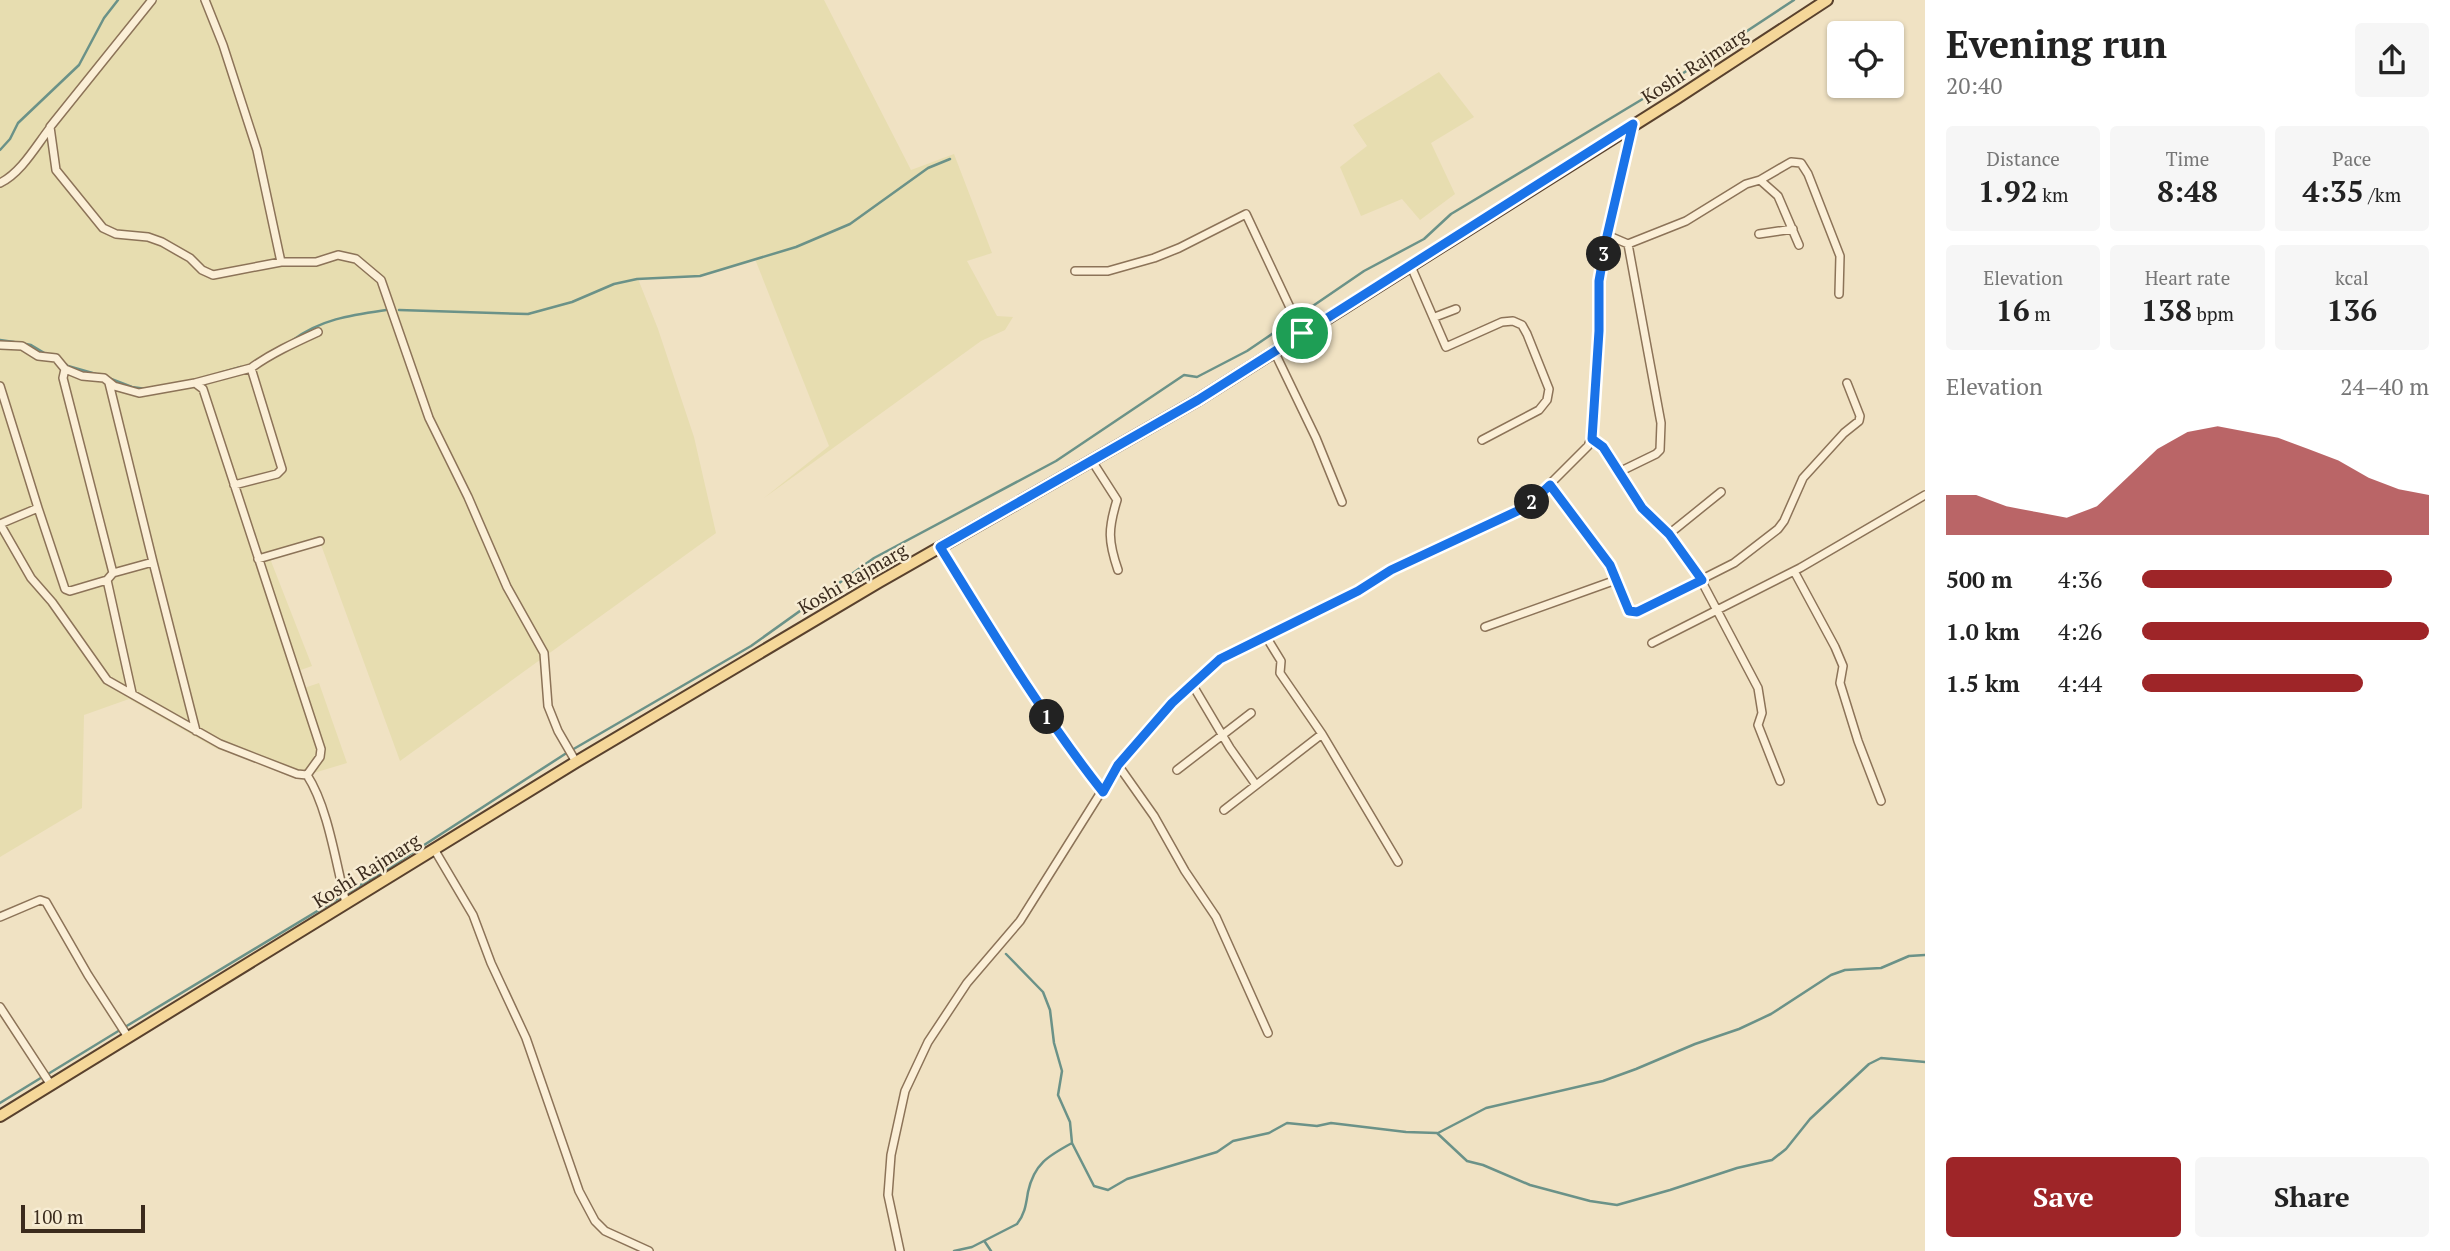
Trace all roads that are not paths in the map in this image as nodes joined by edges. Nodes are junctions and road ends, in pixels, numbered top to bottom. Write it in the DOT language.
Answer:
graph roads {
  1 [pos="152,0"];
  2 [pos="205,0"];
  3 [pos="1827,0"];
  4 [pos="1633,124"];
  5 [pos="51,127"];
  6 [pos="1760,180"];
  7 [pos="0,183"];
  8 [pos="1793,229"];
  9 [pos="1759,234"];
  10 [pos="1607,236"];
  11 [pos="1628,244"];
  12 [pos="1799,245"];
  13 [pos="281,262"];
  14 [pos="1410,264"];
  15 [pos="1075,271"];
  16 [pos="1839,294"];
  17 [pos="1456,309"];
  18 [pos="1434,317"];
  19 [pos="318,332"];
  20 [pos="1302,333"];
  21 [pos="0,345"];
  22 [pos="1274,351"];
  23 [pos="251,368"];
  24 [pos="65,369"];
  25 [pos="109,382"];
  26 [pos="195,383"];
  27 [pos="1847,383"];
  28 [pos="0,386"];
  29 [pos="1592,439"];
  30 [pos="1482,440"];
  31 [pos="1092,461"];
  32 [pos="1619,472"];
  33 [pos="234,485"];
  34 [pos="1550,485"];
  35 [pos="1721,492"];
  36 [pos="1925,495"];
  37 [pos="1342,502"];
  38 [pos="37,508"];
  39 [pos="0,524"];
  40 [pos="1669,534"];
  41 [pos="320,541"];
  42 [pos="940,547"];
  43 [pos="258,559"];
  44 [pos="153,562"];
  45 [pos="1118,569"];
  46 [pos="1794,571"];
  47 [pos="113,573"];
  48 [pos="107,580"];
  49 [pos="1616,580"];
  50 [pos="1702,580"];
  51 [pos="1717,609"];
  52 [pos="1485,627"];
  53 [pos="1265,635"];
  54 [pos="1652,643"];
  55 [pos="1192,684"];
  56 [pos="132,693"];
  57 [pos="1251,713"];
  58 [pos="196,731"];
  59 [pos="1322,734"];
  60 [pos="1223,736"];
  61 [pos="574,759"];
  62 [pos="1118,765"];
  63 [pos="1177,770"];
  64 [pos="307,775"];
  65 [pos="1780,781"];
  66 [pos="1256,785"];
  67 [pos="1103,792"];
  68 [pos="1881,801"];
  69 [pos="1224,810"];
  70 [pos="434,849"];
  71 [pos="1398,862"];
  72 [pos="346,903"];
  73 [pos="0,917"];
  74 [pos="0,1007"];
  75 [pos="1268,1033"];
  76 [pos="128,1037"];
  77 [pos="51,1085"];
  78 [pos="0,1116"];
  79 [pos="649,1251"];
  80 [pos="900,1251"];
  1 -- 5 [label="street"];
  2 -- 13 [label="street"];
  3 -- 4 [label="main road, Koshi Rajmarg"];
  4 -- 10 [label="street"];
  4 -- 14 [label="main road, Koshi Rajmarg"];
  5 -- 7 [label="street"];
  5 -- 13 [label="street"];
  6 -- 8 [label="street"];
  6 -- 11 [label="street"];
  6 -- 16 [label="street"];
  8 -- 9 [label="street"];
  8 -- 12 [label="street"];
  10 -- 11 [label="street"];
  10 -- 29 [label="street"];
  11 -- 32 [label="street"];
  13 -- 61 [label="street"];
  14 -- 18 [label="street"];
  14 -- 20 [label="main road, Koshi Rajmarg"];
  15 -- 20 [label="street"];
  17 -- 18 [label="street"];
  18 -- 30 [label="street"];
  19 -- 23 [label="street"];
  20 -- 22 [label="main road, Koshi Rajmarg"];
  21 -- 24 [label="street"];
  22 -- 31 [label="main road, Koshi Rajmarg"];
  22 -- 37 [label="street"];
  23 -- 26 [label="street"];
  23 -- 33 [label="street"];
  24 -- 25 [label="street"];
  24 -- 47 [label="street"];
  25 -- 26 [label="street"];
  25 -- 44 [label="street"];
  26 -- 33 [label="street"];
  27 -- 50 [label="street"];
  28 -- 38 [label="street"];
  29 -- 32 [label="street"];
  29 -- 34 [label="street"];
  31 -- 42 [label="main road, Koshi Rajmarg"];
  31 -- 45 [label="street"];
  32 -- 40 [label="street"];
  33 -- 43 [label="street"];
  34 -- 49 [label="street"];
  34 -- 53 [label="street"];
  35 -- 40 [label="street"];
  36 -- 46 [label="street"];
  38 -- 39 [label="street"];
  38 -- 48 [label="street"];
  39 -- 56 [label="street"];
  40 -- 50 [label="street"];
  41 -- 43 [label="street"];
  42 -- 61 [label="main road, Koshi Rajmarg"];
  42 -- 67 [label="street"];
  43 -- 64 [label="street"];
  44 -- 47 [label="street"];
  44 -- 58 [label="street"];
  46 -- 51 [label="street"];
  46 -- 68 [label="street"];
  47 -- 48 [label="street"];
  48 -- 56 [label="street"];
  49 -- 50 [label="street"];
  49 -- 52 [label="street"];
  50 -- 51 [label="street"];
  51 -- 54 [label="street"];
  51 -- 65 [label="street"];
  53 -- 55 [label="street"];
  53 -- 59 [label="street"];
  55 -- 60 [label="street"];
  55 -- 62 [label="street"];
  56 -- 58 [label="street"];
  57 -- 60 [label="street"];
  58 -- 64 [label="street"];
  59 -- 66 [label="street"];
  59 -- 71 [label="street"];
  60 -- 63 [label="street"];
  60 -- 66 [label="street"];
  61 -- 70 [label="main road, Koshi Rajmarg"];
  62 -- 67 [label="street"];
  62 -- 75 [label="street"];
  64 -- 72 [label="street"];
  66 -- 69 [label="street"];
  67 -- 80 [label="street"];
  70 -- 72 [label="main road, Koshi Rajmarg"];
  70 -- 79 [label="street"];
  72 -- 76 [label="main road, Koshi Rajmarg"];
  73 -- 76 [label="street"];
  74 -- 77 [label="street"];
  76 -- 77 [label="main road, Koshi Rajmarg"];
  77 -- 78 [label="main road, Koshi Rajmarg"];
}
